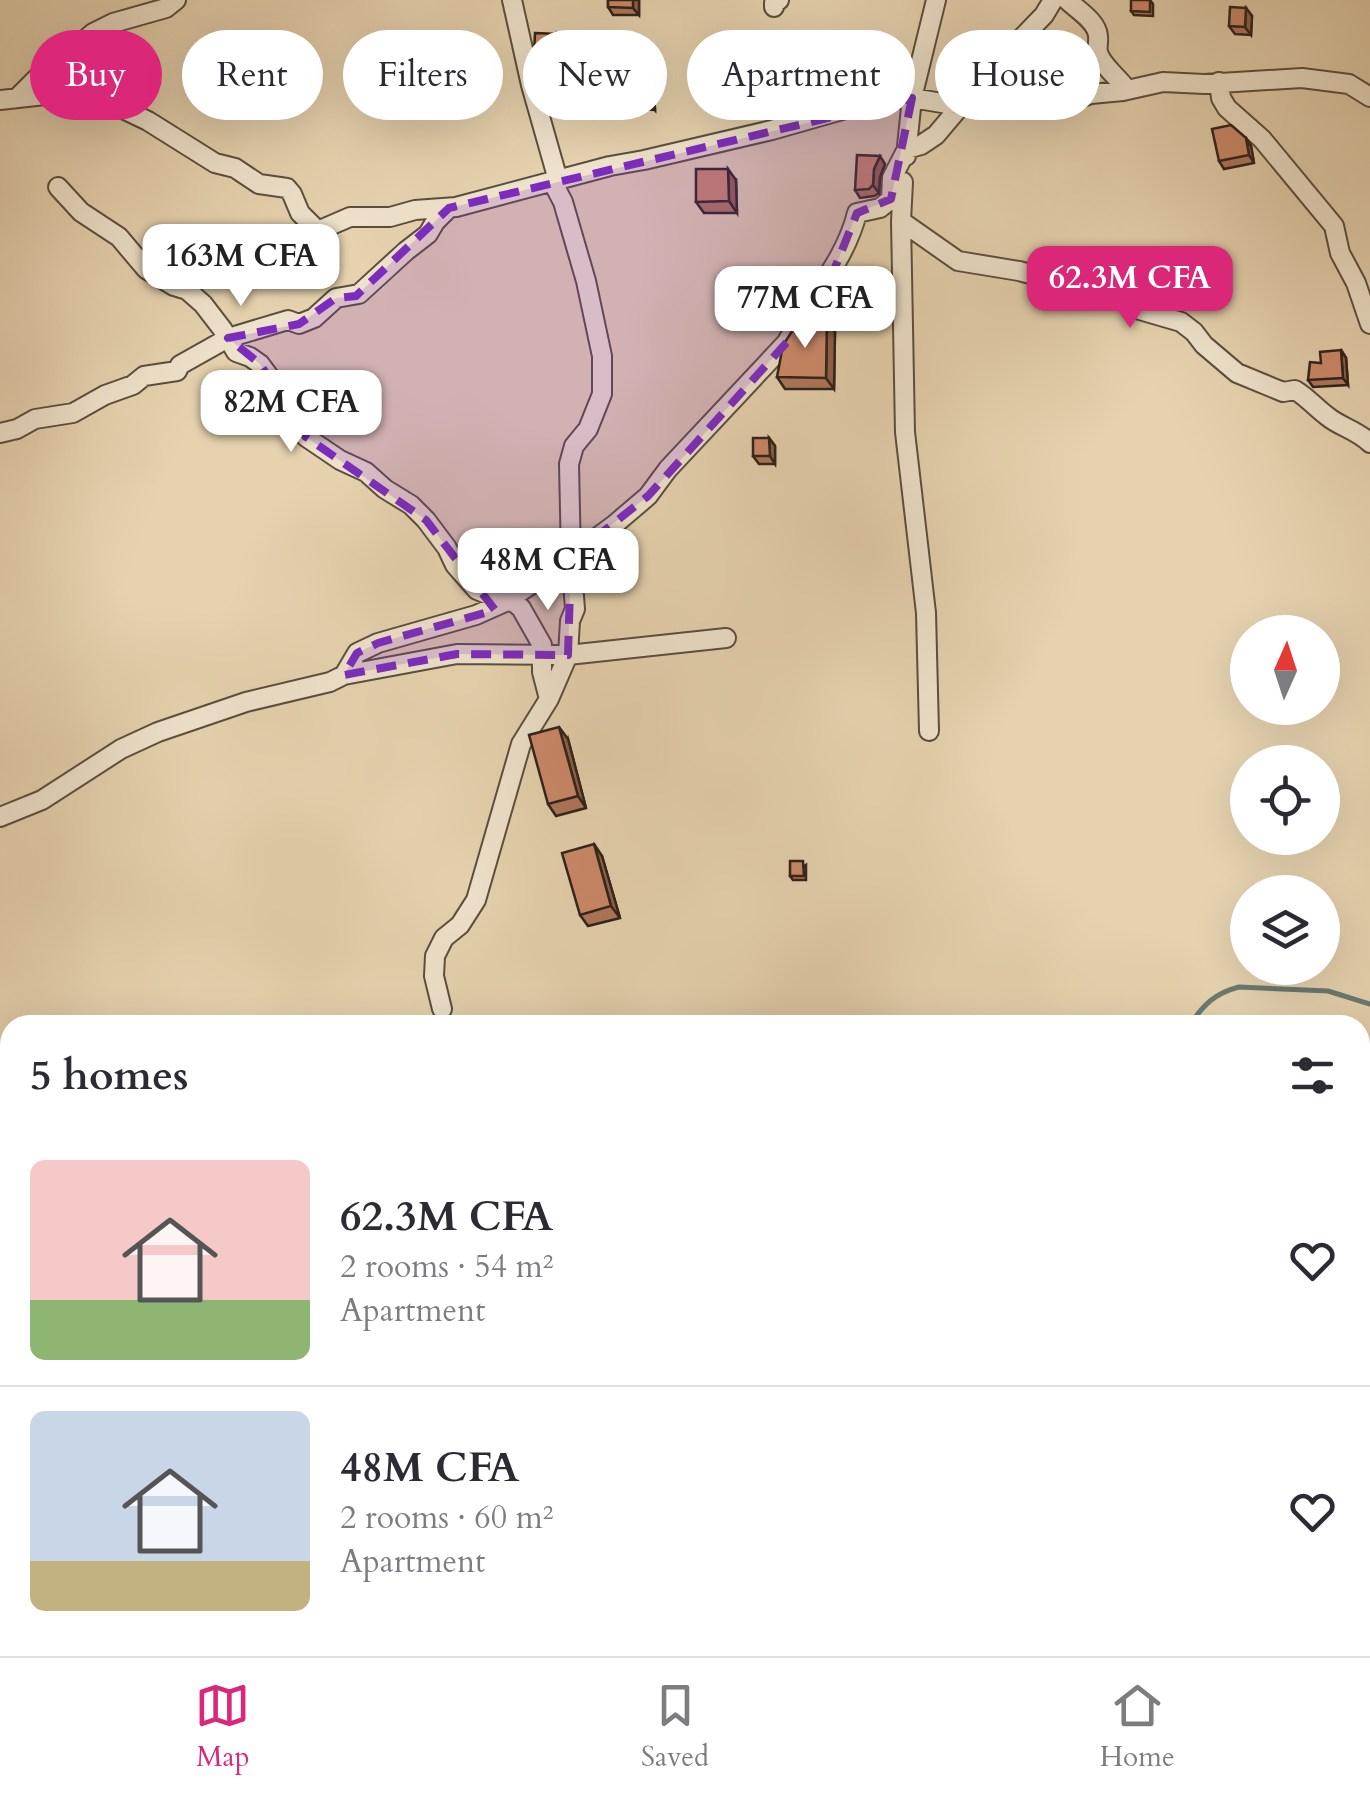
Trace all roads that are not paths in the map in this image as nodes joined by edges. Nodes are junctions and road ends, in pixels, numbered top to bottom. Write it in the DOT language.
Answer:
graph roads {
  1 [pos="176,0"];
  2 [pos="512,0"];
  3 [pos="936,0"];
  4 [pos="1053,0"];
  5 [pos="1067,0"];
  6 [pos="1030,30"];
  7 [pos="1219,82"];
  8 [pos="915,86"];
  9 [pos="1126,90"];
  10 [pos="1100,93"];
  11 [pos="1370,97"];
  12 [pos="9,98"];
  13 [pos="807,120"];
  14 [pos="909,120"];
  15 [pos="948,120"];
  16 [pos="906,149"];
  17 [pos="555,180"];
  18 [pos="58,187"];
  19 [pos="449,208"];
  20 [pos="901,221"];
  21 [pos="1370,324"];
  22 [pos="228,338"];
  23 [pos="0,434"];
  24 [pos="1370,443"];
  25 [pos="571,557"];
  26 [pos="506,602"];
  27 [pos="726,638"];
  28 [pos="542,655"];
  29 [pos="568,655"];
  30 [pos="344,675"];
  31 [pos="549,698"];
  32 [pos="929,732"];
  33 [pos="0,817"];
  34 [pos="442,1008"];
  1 -- 12 [label="street"];
  2 -- 17 [label="street"];
  3 -- 8 [label="street"];
  4 -- 6 [label="street"];
  5 -- 9 [label="street"];
  7 -- 9 [label="street"];
  7 -- 11 [label="street"];
  7 -- 21 [label="street"];
  9 -- 10 [label="street"];
  12 -- 19 [label="street"];
  13 -- 17 [label="street"];
  14 -- 16 [label="street"];
  15 -- 16 [label="street"];
  16 -- 20 [label="street"];
  16 -- 25 [label="street"];
  17 -- 19 [label="street"];
  17 -- 25 [label="street"];
  18 -- 22 [label="street"];
  19 -- 22 [label="street"];
  20 -- 24 [label="street"];
  20 -- 32 [label="street"];
  22 -- 23 [label="street"];
  22 -- 26 [label="street"];
  25 -- 26 [label="street"];
  25 -- 29 [label="street"];
  26 -- 28 [label="street"];
  26 -- 30 [label="street"];
  27 -- 29 [label="street"];
  28 -- 29 [label="street"];
  28 -- 30 [label="street"];
  28 -- 31 [label="street"];
  29 -- 31 [label="street"];
  30 -- 33 [label="street"];
  31 -- 34 [label="street"];
}
